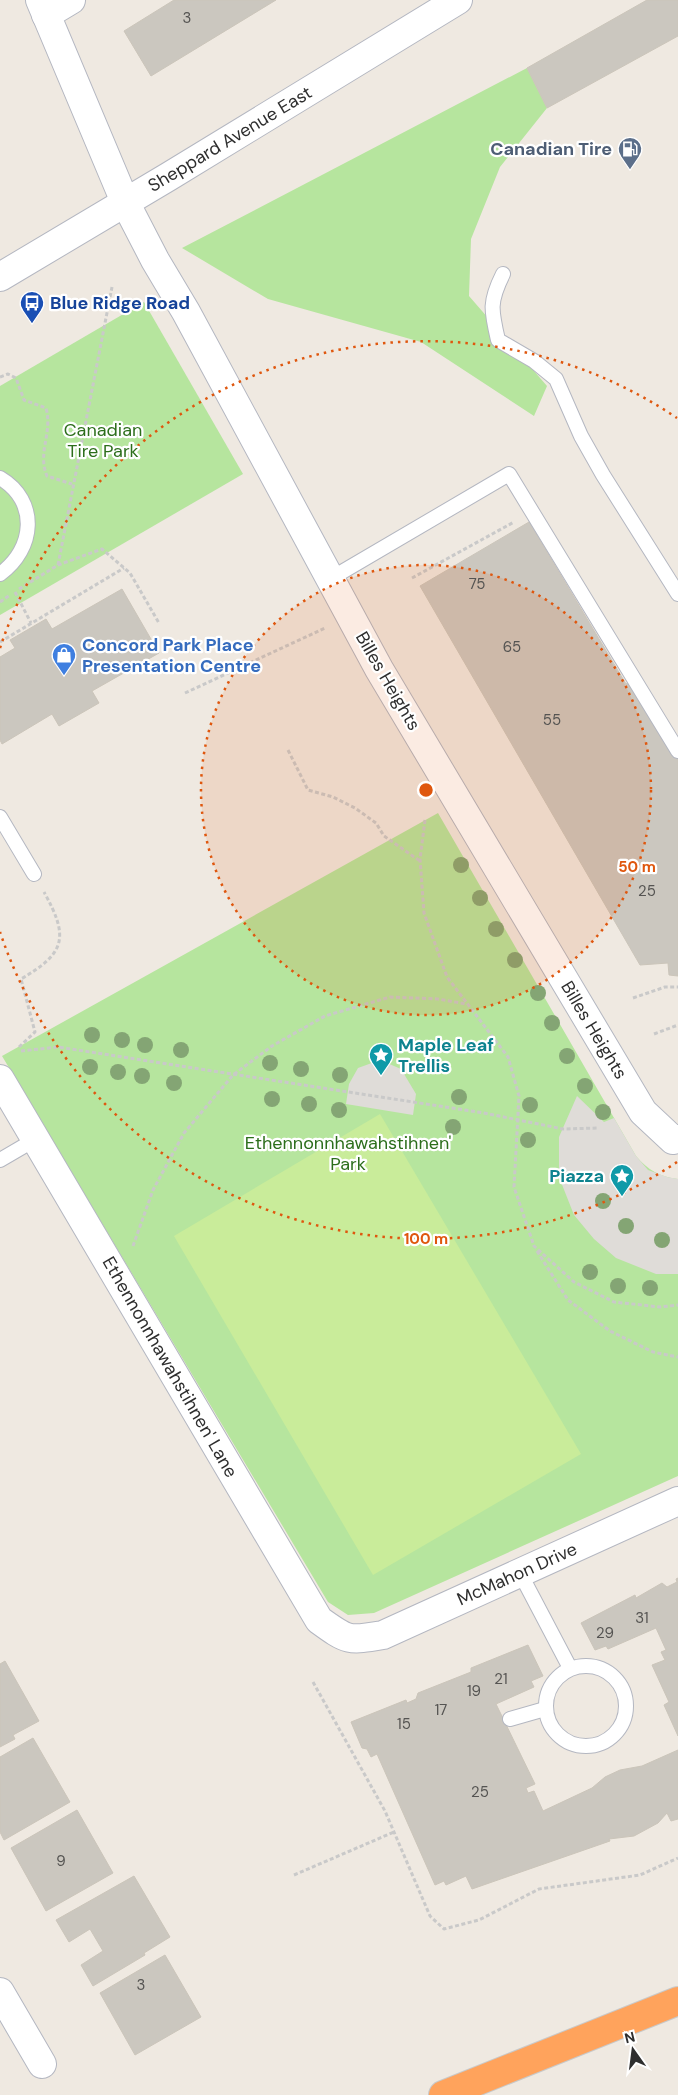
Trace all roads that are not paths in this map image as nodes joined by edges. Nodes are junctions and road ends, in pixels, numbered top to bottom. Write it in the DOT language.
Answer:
graph roads {
  1 [pos="71,0"];
  2 [pos="458,0"];
  3 [pos="43,7"];
  4 [pos="125,202"];
  5 [pos="503,274"];
  6 [pos="0,277"];
  7 [pos="0,478"];
  8 [pos="0,574"];
  9 [pos="330,579"];
  10 [pos="678,594"];
  11 [pos="678,751"];
  12 [pos="0,817"];
  13 [pos="34,874"];
  14 [pos="0,1079"];
  15 [pos="36,1139"];
  16 [pos="678,1139"];
  17 [pos="0,1160"];
  18 [pos="678,1501"];
  19 [pos="520,1573"];
  20 [pos="353,1640"];
  21 [pos="570,1668"];
  22 [pos="546,1709"];
  23 [pos="510,1719"];
  24 [pos="0,1992"];
  25 [pos="678,2001"];
  26 [pos="42,2064"];
  27 [pos="443,2095"];
  1 -- 3 [label="street"];
  2 -- 4 [label="street, Sheppard Avenue East"];
  3 -- 4 [label="street"];
  4 -- 6 [label="street, Sheppard Avenue East"];
  4 -- 9 [label="street, Billes Heights"];
  5 -- 10 [label="lane"];
  7 -- 8 [label="lane"];
  9 -- 11 [label="lane"];
  9 -- 16 [label="street, Billes Heights"];
  12 -- 13 [label="lane"];
  14 -- 15 [label="street, Ethennonnhawahstihnen' Lane"];
  15 -- 17 [label="lane"];
  15 -- 20 [label="street, Ethennonnhawahstihnen' Lane"];
  18 -- 19 [label="street, McMahon Drive"];
  19 -- 20 [label="street, McMahon Drive"];
  19 -- 21 [label="lane"];
  21 -- 22 [label="lane"];
  21 -- 22 [label="lane"];
  22 -- 23 [label="lane"];
  24 -- 26 [label="street"];
  25 -- 27 [label="highway"];
}
